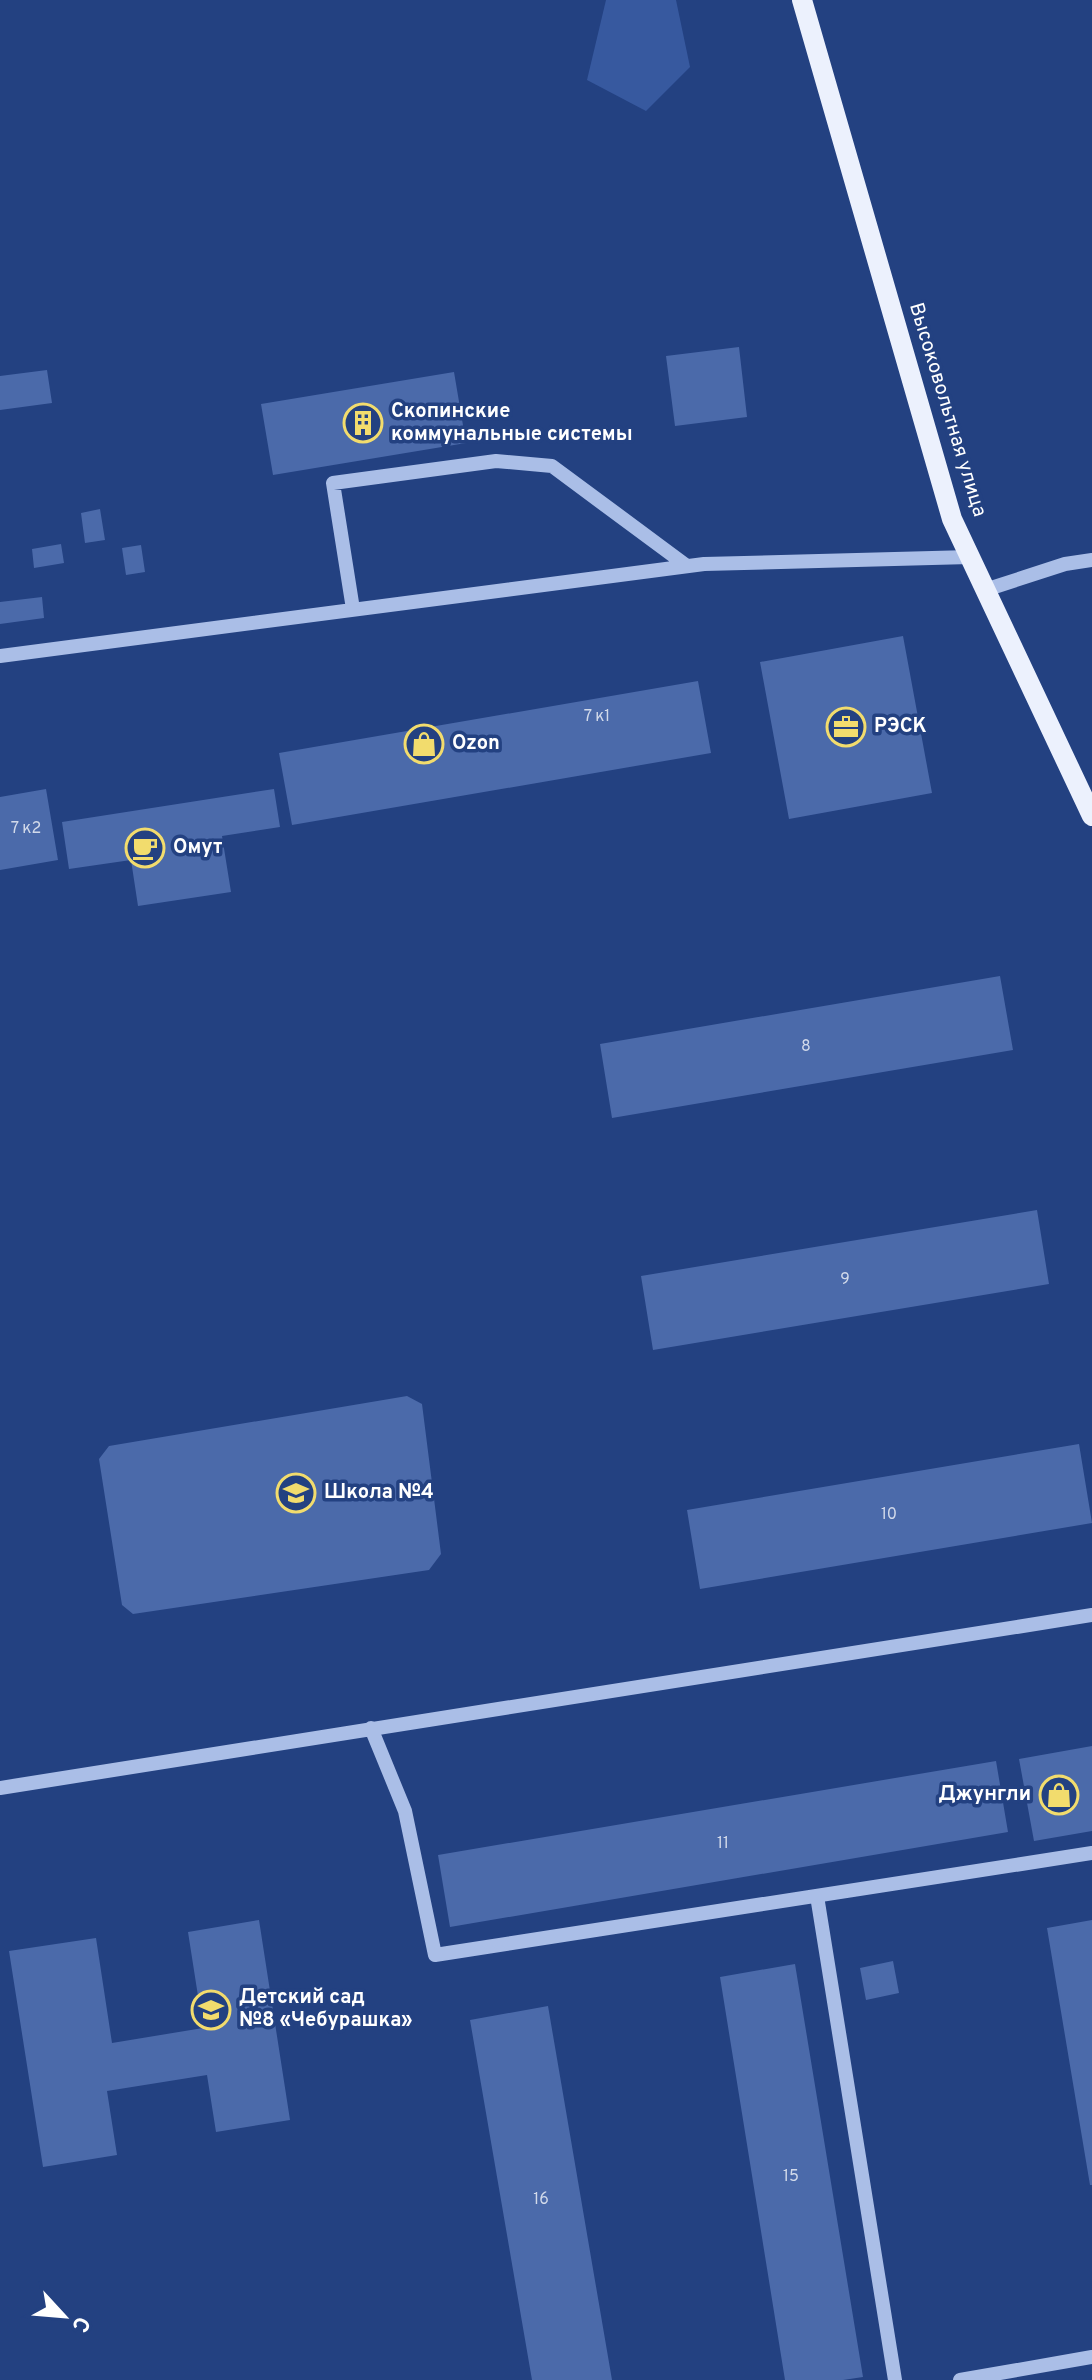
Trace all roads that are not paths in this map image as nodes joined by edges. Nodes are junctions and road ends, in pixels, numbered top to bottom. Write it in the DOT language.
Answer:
graph roads {
  1 [pos="802,0"];
  2 [pos="970,557"];
  3 [pos="1092,560"];
  4 [pos="687,566"];
  5 [pos="985,590"];
  6 [pos="353,609"];
  7 [pos="0,656"];
  8 [pos="1092,816"];
  9 [pos="1092,1615"];
  10 [pos="371,1728"];
  11 [pos="0,1788"];
  12 [pos="1092,1853"];
  13 [pos="817,1896"];
  14 [pos="1092,2357"];
  15 [pos="895,2380"];
  16 [pos="960,2380"];
  1 -- 2 [label="main road, Высоковольтная улица"];
  2 -- 4 [label="street"];
  2 -- 5 [label="main road, Высоковольтная улица"];
  3 -- 5 [label="street"];
  4 -- 6 [label="street"];
  4 -- 6 [label="street"];
  5 -- 8 [label="main road, Высоковольтная улица"];
  6 -- 7 [label="street"];
  9 -- 10 [label="street"];
  10 -- 11 [label="street"];
  10 -- 13 [label="street"];
  12 -- 13 [label="street"];
  13 -- 15 [label="street"];
  14 -- 16 [label="street"];
}
